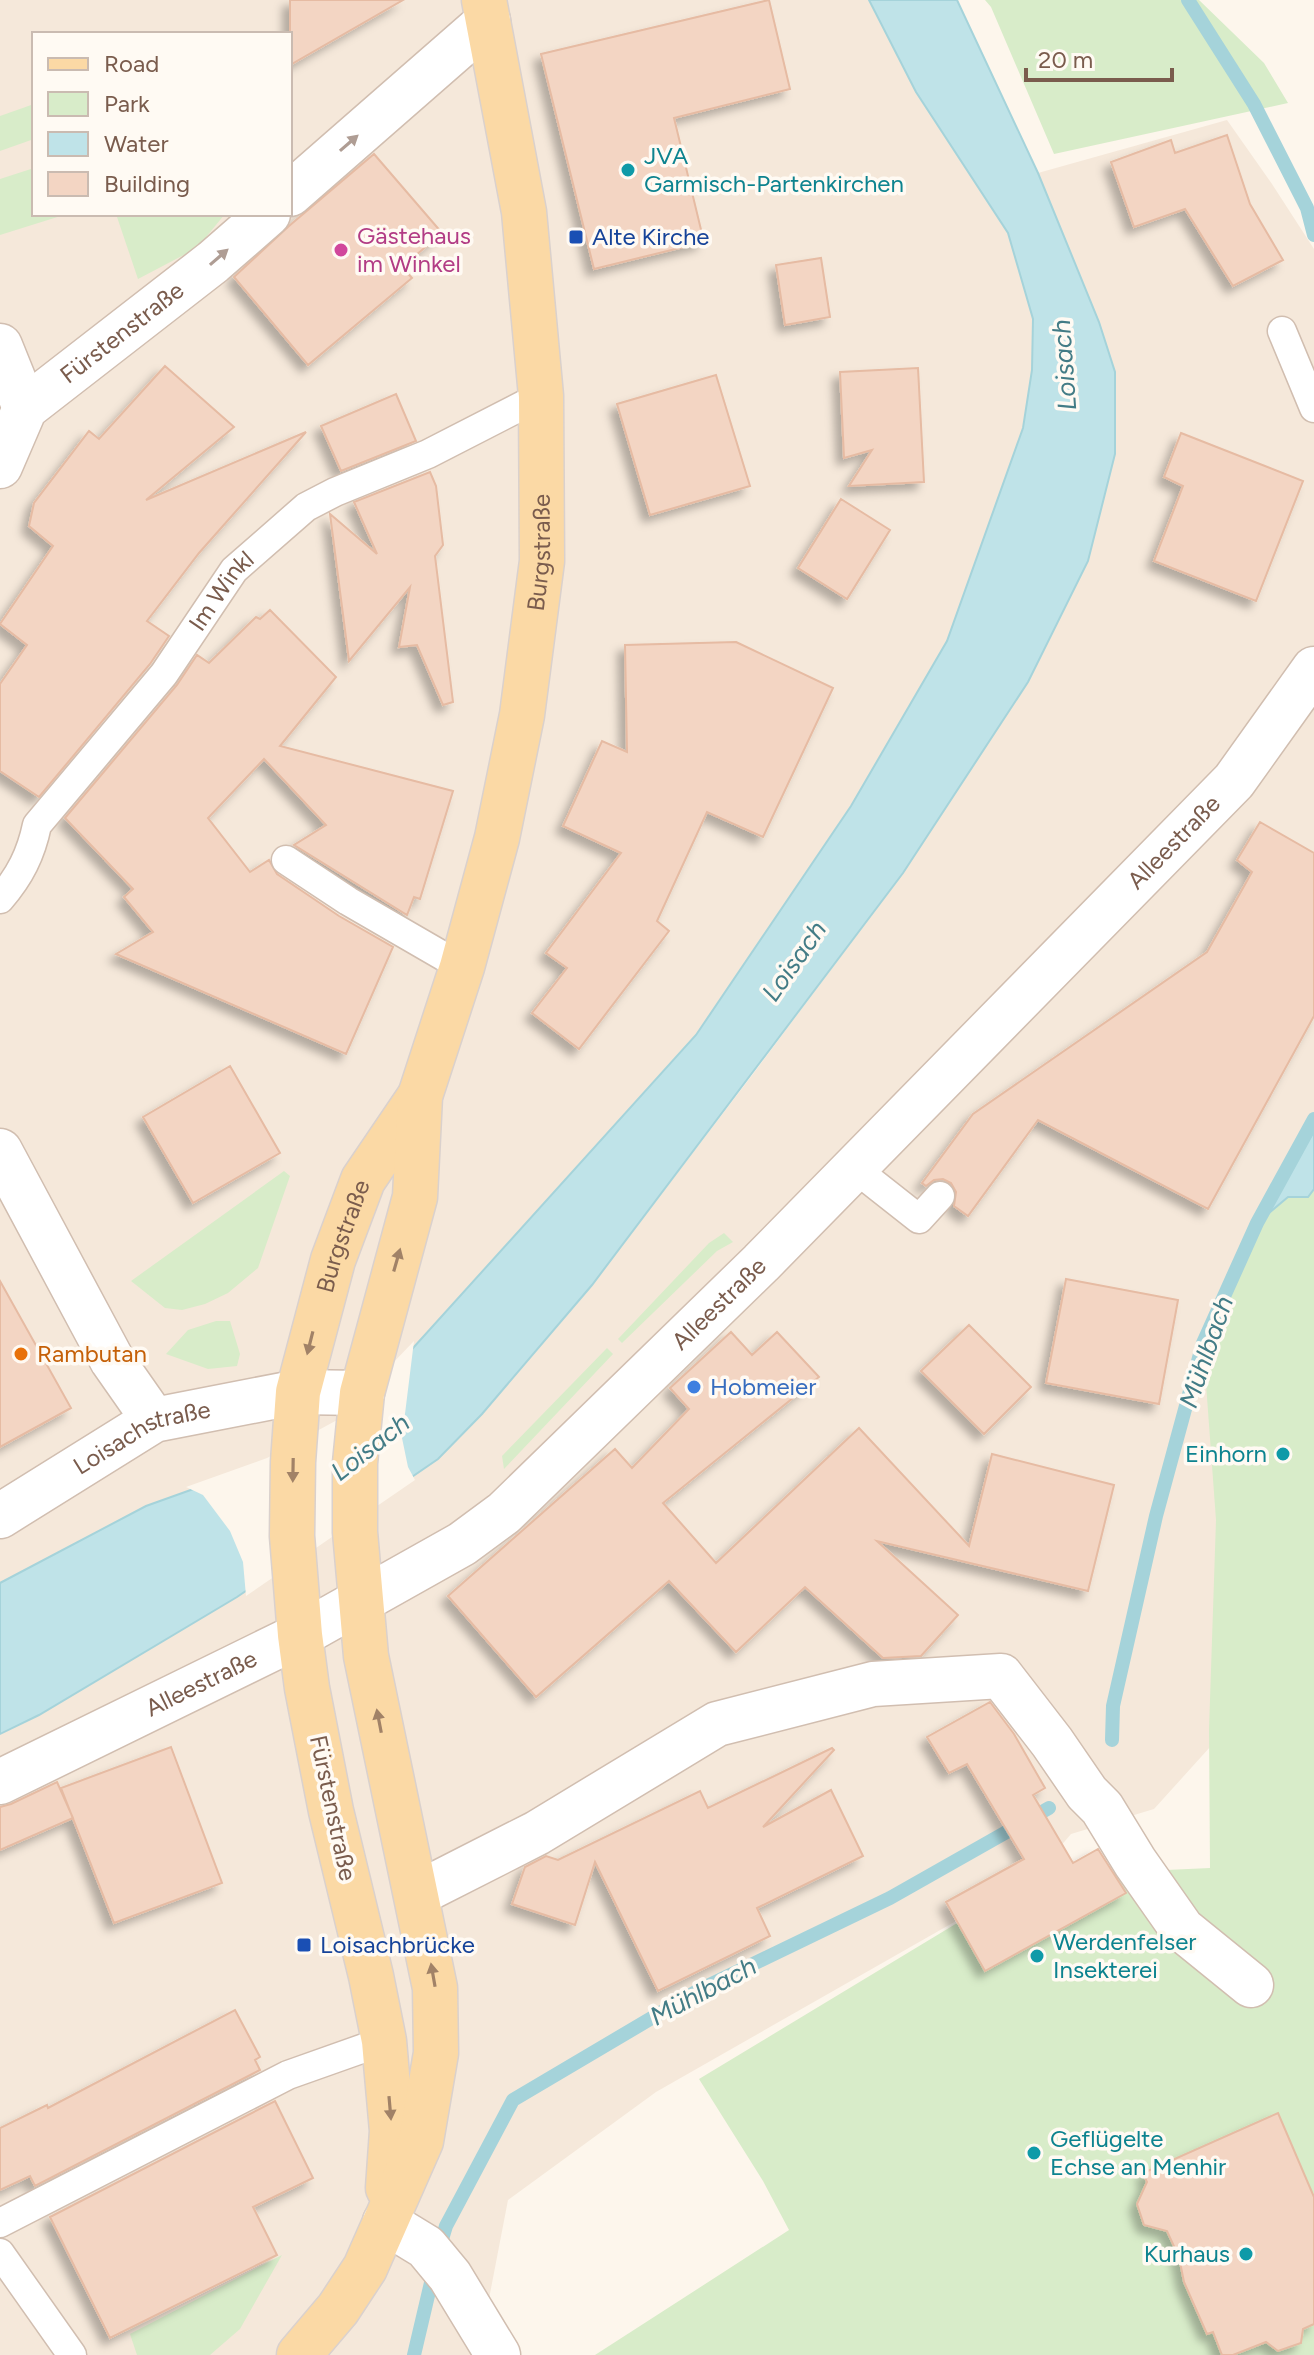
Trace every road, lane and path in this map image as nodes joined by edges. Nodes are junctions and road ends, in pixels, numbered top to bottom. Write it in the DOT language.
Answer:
graph roads {
  1 [pos="486,10"];
  2 [pos="292,192"];
  3 [pos="266,216"];
  4 [pos="1282,331"];
  5 [pos="0,346"];
  6 [pos="541,396"];
  7 [pos="25,408"];
  8 [pos="1314,408"];
  9 [pos="0,466"];
  10 [pos="1314,669"];
  11 [pos="286,860"];
  12 [pos="0,899"];
  13 [pos="462,967"];
  14 [pos="420,1096"];
  15 [pos="0,1151"];
  16 [pos="853,1167"];
  17 [pos="940,1196"];
  18 [pos="298,1392"];
  19 [pos="362,1393"];
  20 [pos="154,1420"];
  21 [pos="0,1516"];
  22 [pos="360,1601"];
  23 [pos="300,1635"];
  24 [pos="0,1782"];
  25 [pos="417,1894"];
  26 [pos="1251,1985"];
  27 [pos="384,2041"];
  28 [pos="385,2222"];
  29 [pos="0,2223"];
  30 [pos="0,2253"];
  31 [pos="72,2355"];
  32 [pos="299,2355"];
  33 [pos="498,2355"];
  2 -- 1 [label="street, one-way"];
  1 -- 6 [label="main road, Burgstraße"];
  7 -- 3 [label="street, Fürstenstraße, one-way"];
  4 -- 8 [label="lane"];
  5 -- 7 [label="street"];
  6 -- 12 [label="lane, Im Winkl"];
  6 -- 13 [label="main road, Burgstraße"];
  7 -- 9 [label="street, Fürstenstraße"];
  10 -- 16 [label="street, Alleestraße"];
  11 -- 13 [label="lane"];
  13 -- 14 [label="main road, Burgstraße"];
  14 -- 18 [label="main road, Burgstraße, one-way"];
  19 -- 14 [label="main road, Burgstraße, one-way"];
  15 -- 20 [label="street"];
  16 -- 17 [label="lane"];
  16 -- 22 [label="street, Alleestraße"];
  18 -- 19 [label="street, Loisachstraße"];
  18 -- 20 [label="street, Loisachstraße"];
  18 -- 23 [label="main road, Fürstenstraße, one-way"];
  19 -- 22 [label="main road"];
  20 -- 21 [label="street, Loisachstraße"];
  22 -- 23 [label="street, Alleestraße"];
  25 -- 22 [label="main road, one-way"];
  23 -- 24 [label="street, Alleestraße"];
  23 -- 27 [label="main road, Fürstenstraße"];
  25 -- 26 [label="street"];
  28 -- 25 [label="main road, one-way"];
  27 -- 28 [label="main road, Fürstenstraße, one-way"];
  27 -- 29 [label="lane"];
  28 -- 32 [label="main road"];
  28 -- 33 [label="street"];
  30 -- 31 [label="lane"];
}
